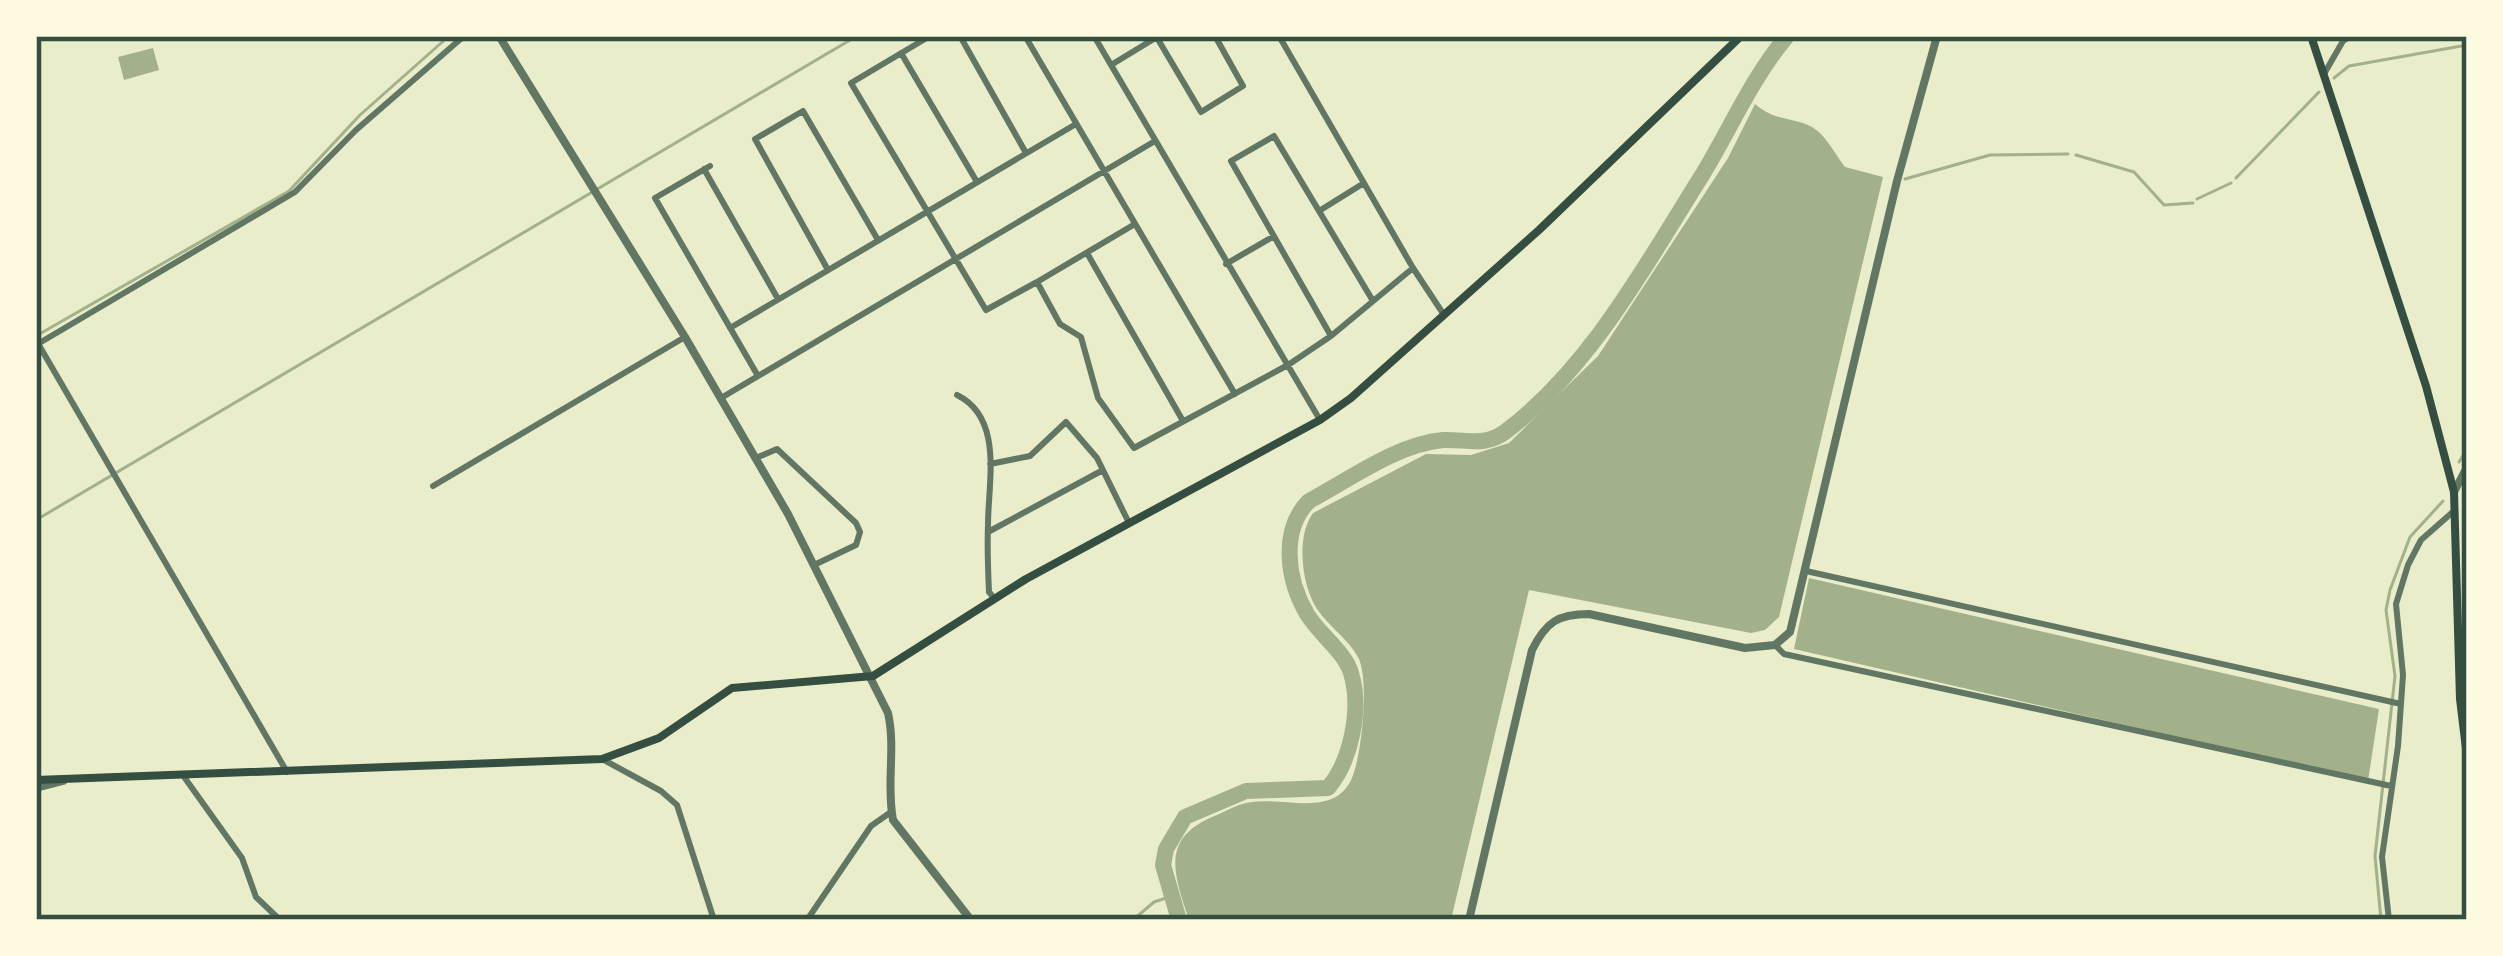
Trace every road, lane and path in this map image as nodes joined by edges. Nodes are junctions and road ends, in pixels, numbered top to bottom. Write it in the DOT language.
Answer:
graph roads {
  1 [pos="464,36"];
  2 [pos="500,36"];
  3 [pos="930,36"];
  4 [pos="960,36"];
  5 [pos="1025,36"];
  6 [pos="1094,36"];
  7 [pos="1215,36"];
  8 [pos="1279,36"];
  9 [pos="1742,36"];
  10 [pos="1937,36"];
  11 [pos="2311,36"];
  12 [pos="2351,36"];
  13 [pos="1156,37"];
  14 [pos="901,53"];
  15 [pos="1111,65"];
  16 [pos="2324,74"];
  17 [pos="1076,124"];
  18 [pos="1155,141"];
  19 [pos="1027,153"];
  20 [pos="1104,172"];
  21 [pos="977,182"];
  22 [pos="1364,184"];
  23 [pos="928,211"];
  24 [pos="1319,211"];
  25 [pos="1135,224"];
  26 [pos="1274,236"];
  27 [pos="878,240"];
  28 [pos="1087,253"];
  29 [pos="957,260"];
  30 [pos="1226,264"];
  31 [pos="1413,268"];
  32 [pos="828,270"];
  33 [pos="1037,282"];
  34 [pos="778,299"];
  35 [pos="1373,301"];
  36 [pos="1444,315"];
  37 [pos="730,328"];
  38 [pos="1331,336"];
  39 [pos="685,337"];
  40 [pos="37,343"];
  41 [pos="1288,364"];
  42 [pos="758,376"];
  43 [pos="956,394"];
  44 [pos="1234,394"];
  45 [pos="721,398"];
  46 [pos="1320,420"];
  47 [pos="1184,423"];
  48 [pos="756,458"];
  49 [pos="990,464"];
  50 [pos="2467,467"];
  51 [pos="1103,470"];
  52 [pos="433,486"];
  53 [pos="2454,492"];
  54 [pos="2455,510"];
  55 [pos="1129,523"];
  56 [pos="988,532"];
  57 [pos="814,565"];
  58 [pos="1806,571"];
  59 [pos="995,599"];
  60 [pos="1775,645"];
  61 [pos="873,676"];
  62 [pos="2401,704"];
  63 [pos="2467,757"];
  64 [pos="602,759"];
  65 [pos="287,772"];
  66 [pos="182,774"];
  67 [pos="36,784"];
  68 [pos="2391,786"];
  69 [pos="891,812"];
  70 [pos="280,920"];
  71 [pos="714,920"];
  72 [pos="807,920"];
  73 [pos="971,920"];
  74 [pos="1469,920"];
  75 [pos="2389,920"];
  1 -- 40 [label="street"];
  2 -- 39 [label="street"];
  3 -- 14 [label="street"];
  4 -- 19 [label="street"];
  5 -- 17 [label="street"];
  6 -- 15 [label="street"];
  7 -- 13 [label="street"];
  8 -- 22 [label="street"];
  9 -- 36 [label="main road"];
  10 -- 58 [label="street"];
  11 -- 16 [label="main road"];
  12 -- 16 [label="street"];
  13 -- 15 [label="street"];
  14 -- 21 [label="street"];
  14 -- 23 [label="street"];
  15 -- 18 [label="street"];
  16 -- 53 [label="main road"];
  17 -- 19 [label="street"];
  17 -- 20 [label="street"];
  18 -- 20 [label="street"];
  18 -- 30 [label="street"];
  19 -- 21 [label="street"];
  20 -- 25 [label="street"];
  20 -- 29 [label="street"];
  21 -- 23 [label="street"];
  22 -- 24 [label="street"];
  22 -- 31 [label="street"];
  23 -- 27 [label="street"];
  23 -- 29 [label="street"];
  24 -- 26 [label="street"];
  24 -- 35 [label="street"];
  25 -- 28 [label="street"];
  25 -- 44 [label="street"];
  26 -- 30 [label="street"];
  26 -- 38 [label="street"];
  27 -- 32 [label="street"];
  27 -- 32 [label="street"];
  28 -- 33 [label="street"];
  28 -- 47 [label="street"];
  29 -- 33 [label="street"];
  29 -- 42 [label="street"];
  30 -- 41 [label="street"];
  31 -- 35 [label="street"];
  31 -- 36 [label="street"];
  32 -- 34 [label="street"];
  33 -- 47 [label="street"];
  34 -- 37 [label="street"];
  34 -- 37 [label="street"];
  35 -- 38 [label="street"];
  36 -- 46 [label="main road"];
  37 -- 42 [label="street"];
  38 -- 41 [label="street"];
  39 -- 45 [label="street"];
  39 -- 52 [label="street"];
  40 -- 65 [label="street"];
  41 -- 44 [label="street"];
  41 -- 46 [label="street"];
  42 -- 45 [label="street"];
  43 -- 49 [label="street"];
  44 -- 47 [label="street"];
  45 -- 48 [label="street"];
  46 -- 55 [label="main road"];
  48 -- 57 [label="street"];
  48 -- 57 [label="street"];
  49 -- 51 [label="street"];
  49 -- 56 [label="street"];
  50 -- 53 [label="street"];
  51 -- 55 [label="street"];
  51 -- 56 [label="street"];
  53 -- 54 [label="main road"];
  54 -- 62 [label="street"];
  54 -- 63 [label="main road"];
  55 -- 59 [label="main road"];
  56 -- 59 [label="street"];
  57 -- 61 [label="street"];
  58 -- 60 [label="street"];
  58 -- 62 [label="street"];
  59 -- 61 [label="main road"];
  60 -- 68 [label="street"];
  60 -- 74 [label="street"];
  61 -- 64 [label="main road"];
  61 -- 69 [label="street"];
  62 -- 68 [label="street"];
  64 -- 65 [label="main road"];
  64 -- 71 [label="street"];
  65 -- 66 [label="main road"];
  66 -- 67 [label="main road"];
  66 -- 70 [label="street"];
  68 -- 75 [label="street"];
  69 -- 72 [label="street"];
  69 -- 73 [label="street"];
}
